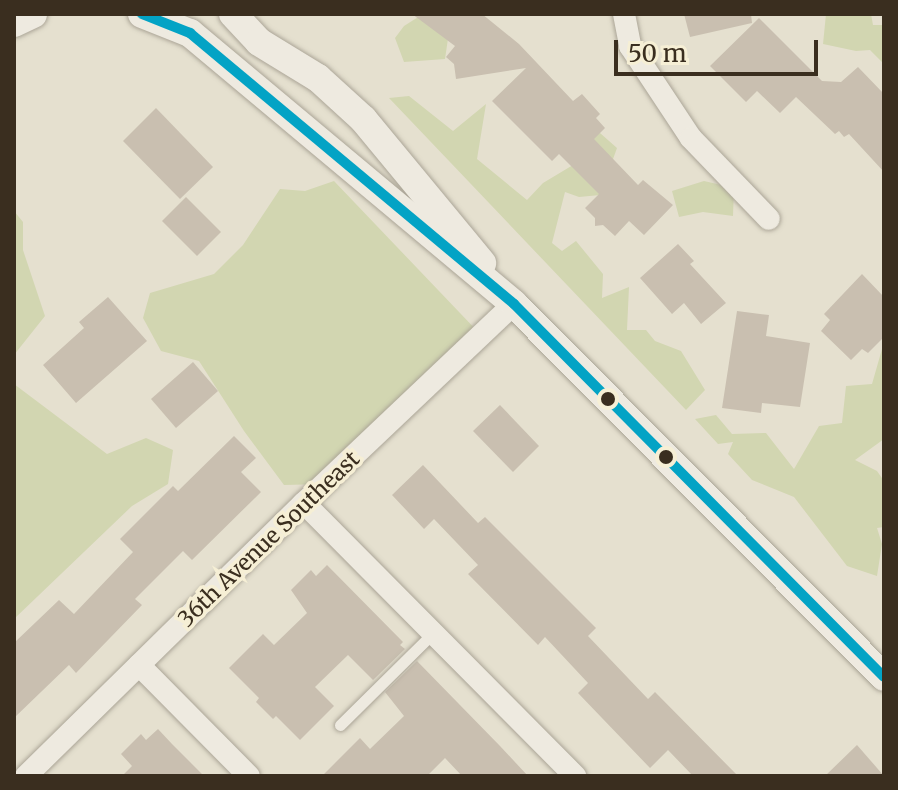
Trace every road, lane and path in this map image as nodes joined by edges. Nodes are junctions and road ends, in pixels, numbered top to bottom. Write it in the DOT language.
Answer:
graph roads {
  1 [pos="33,14"];
  2 [pos="142,14"];
  3 [pos="233,14"];
  4 [pos="624,14"];
  5 [pos="14,23"];
  6 [pos="769,219"];
  7 [pos="514,304"];
  8 [pos="304,503"];
  9 [pos="433,633"];
  10 [pos="139,665"];
  11 [pos="884,677"];
  12 [pos="340,725"];
  13 [pos="26,776"];
  14 [pos="249,776"];
  15 [pos="575,776"];
  1 -- 5 [label="street"];
  2 -- 7 [label="street"];
  3 -- 7 [label="street"];
  4 -- 6 [label="street"];
  7 -- 8 [label="street, 36th Avenue Southeast"];
  7 -- 11 [label="street"];
  8 -- 9 [label="street"];
  8 -- 10 [label="street, 36th Avenue Southeast"];
  9 -- 12 [label="lane"];
  9 -- 15 [label="street"];
  10 -- 13 [label="street, 36th Avenue Southeast"];
  10 -- 14 [label="street"];
}
